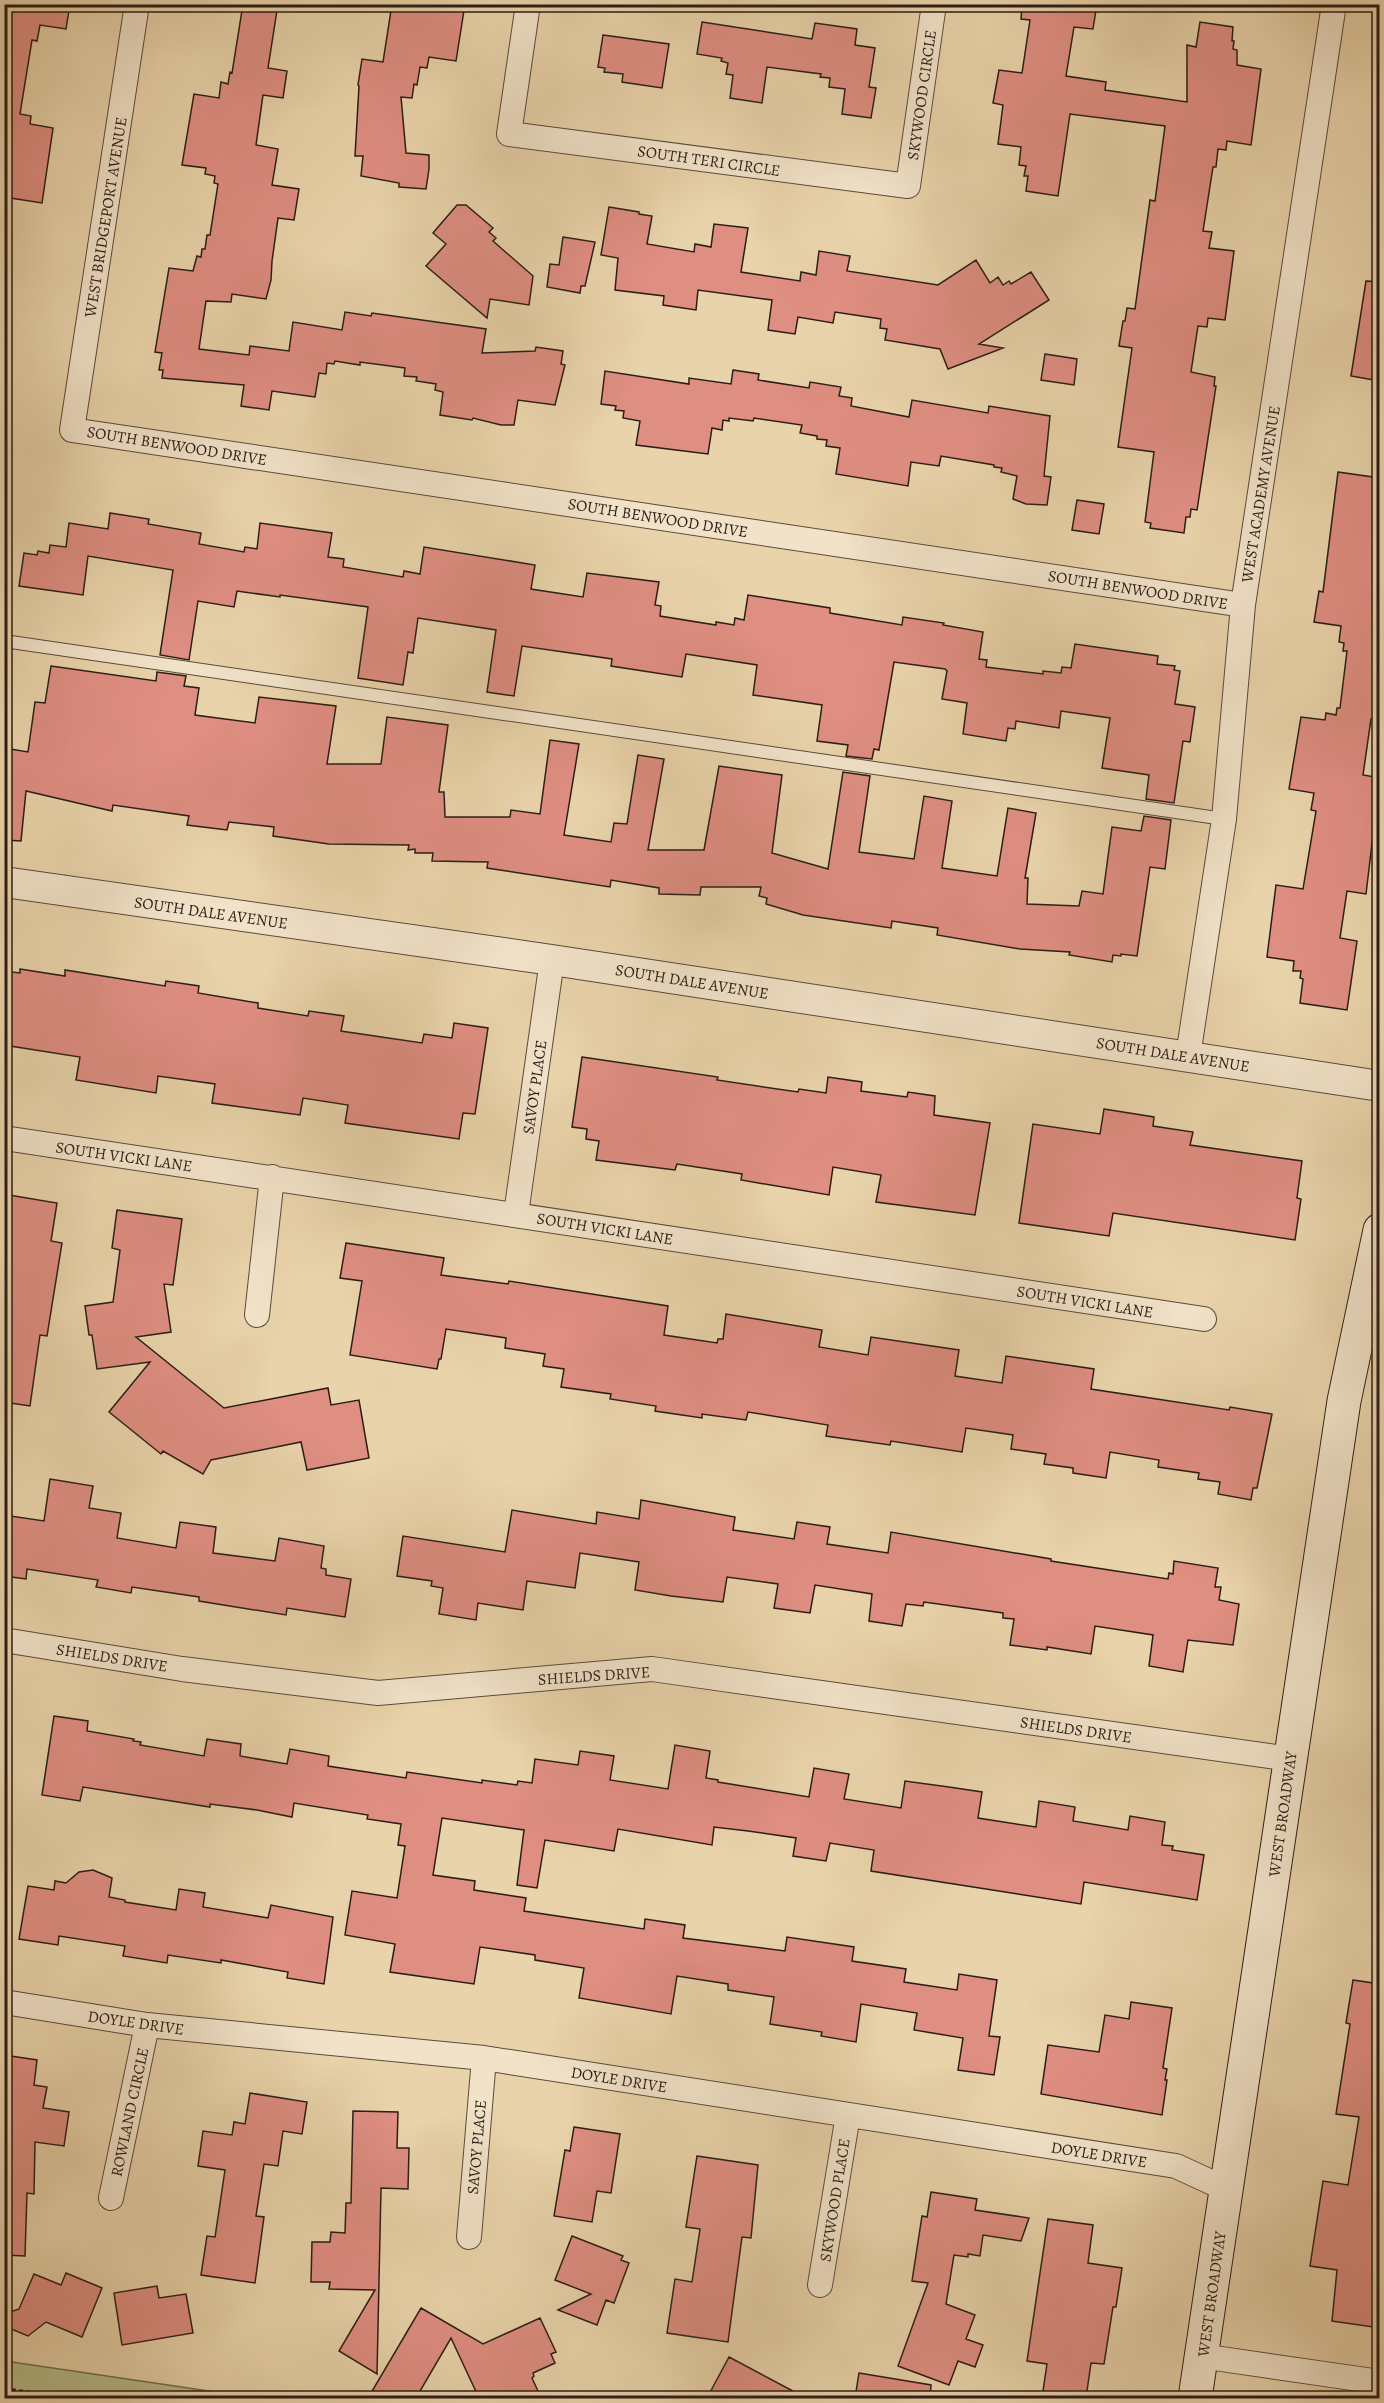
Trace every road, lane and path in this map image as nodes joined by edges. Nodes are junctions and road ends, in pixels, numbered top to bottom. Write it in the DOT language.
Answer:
graph roads {
  1 [pos="136,4"];
  2 [pos="528,4"];
  3 [pos="934,4"];
  4 [pos="1334,4"];
  5 [pos="908,186"];
  6 [pos="72,430"];
  7 [pos="1243,605"];
  8 [pos="4,641"];
  9 [pos="1224,819"];
  10 [pos="4,882"];
  11 [pos="552,960"];
  12 [pos="1188,1056"];
  13 [pos="1380,1086"];
  14 [pos="4,1138"];
  15 [pos="272,1177"];
  16 [pos="516,1214"];
  17 [pos="1380,1230"];
  18 [pos="257,1315"];
  19 [pos="1204,1319"];
  20 [pos="4,1640"];
  21 [pos="1290,1759"];
  22 [pos="4,2002"];
  23 [pos="147,2025"];
  24 [pos="484,2058"];
  25 [pos="848,2115"];
  26 [pos="1226,2189"];
  27 [pos="111,2198"];
  28 [pos="469,2237"];
  29 [pos="820,2285"];
  30 [pos="1201,2356"];
  31 [pos="1380,2382"];
  32 [pos="4,2390"];
  33 [pos="65,2398"];
  34 [pos="1195,2398"];
  1 -- 6 [label="street, WEST BRIDGEPORT AVENUE"];
  2 -- 5 [label="street, SOUTH TERI CIRCLE"];
  3 -- 5 [label="street, SKYWOOD CIRCLE"];
  4 -- 7 [label="street, WEST ACADEMY AVENUE"];
  6 -- 7 [label="street, SOUTH BENWOOD DRIVE"];
  7 -- 9 [label="street, WEST ACADEMY AVENUE"];
  8 -- 9 [label="lane"];
  9 -- 12 [label="street, WEST ACADEMY AVENUE"];
  10 -- 11 [label="street, SOUTH DALE AVENUE"];
  11 -- 12 [label="street, SOUTH DALE AVENUE"];
  11 -- 16 [label="street, SAVOY PLACE"];
  12 -- 13 [label="street, SOUTH DALE AVENUE"];
  14 -- 15 [label="street, SOUTH VICKI LANE"];
  15 -- 16 [label="street, SOUTH VICKI LANE"];
  15 -- 18 [label="street"];
  16 -- 19 [label="street, SOUTH VICKI LANE"];
  17 -- 21 [label="main road, WEST BROADWAY"];
  20 -- 21 [label="street, SHIELDS DRIVE"];
  21 -- 26 [label="main road, WEST BROADWAY"];
  22 -- 23 [label="street, DOYLE DRIVE"];
  23 -- 24 [label="street, DOYLE DRIVE"];
  23 -- 27 [label="street, ROWLAND CIRCLE"];
  24 -- 25 [label="street, DOYLE DRIVE"];
  24 -- 28 [label="street, SAVOY PLACE"];
  25 -- 26 [label="street, DOYLE DRIVE"];
  25 -- 29 [label="street, SKYWOOD PLACE"];
  26 -- 30 [label="main road, WEST BROADWAY"];
  30 -- 31 [label="street"];
  30 -- 34 [label="main road, WEST BROADWAY"];
  32 -- 33 [label="path"];
}
